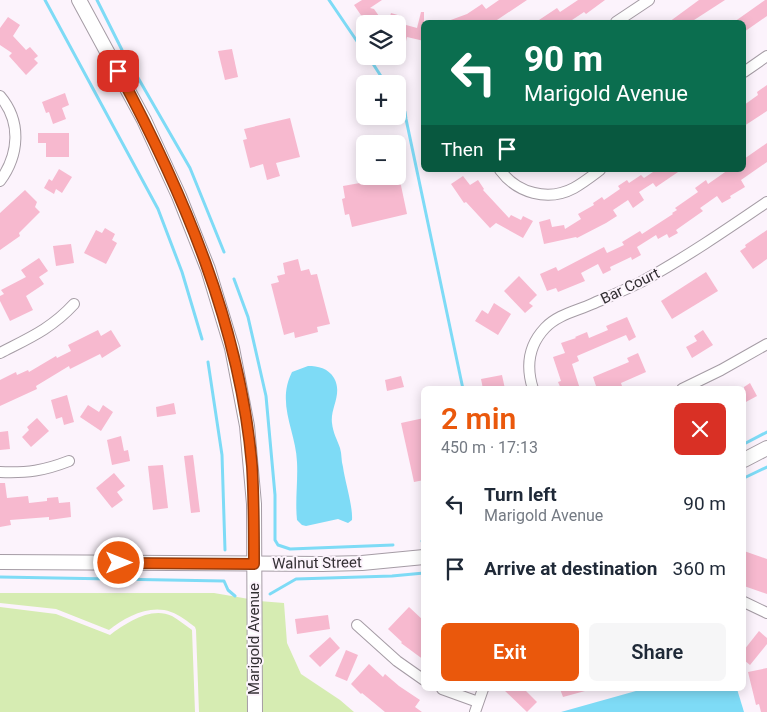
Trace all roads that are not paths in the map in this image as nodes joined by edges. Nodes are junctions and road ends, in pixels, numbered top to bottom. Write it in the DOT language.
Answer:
graph roads {
  1 [pos="79,0"];
  2 [pos="649,0"];
  3 [pos="619,20"];
  4 [pos="767,56"];
  5 [pos="746,71"];
  6 [pos="0,96"];
  7 [pos="502,172"];
  8 [pos="597,172"];
  9 [pos="0,181"];
  10 [pos="767,202"];
  11 [pos="74,304"];
  12 [pos="767,344"];
  13 [pos="0,353"];
  14 [pos="532,386"];
  15 [pos="688,386"];
  16 [pos="767,448"];
  17 [pos="746,459"];
  18 [pos="69,462"];
  19 [pos="0,472"];
  20 [pos="421,557"];
  21 [pos="0,562"];
  22 [pos="254,564"];
  23 [pos="746,603"];
  24 [pos="767,613"];
  25 [pos="357,625"];
  26 [pos="421,678"];
  27 [pos="446,691"];
  28 [pos="482,691"];
  29 [pos="477,707"];
  30 [pos="255,712"];
  1 -- 22 [label="main road, Marigold Avenue"];
  2 -- 3 [label="street"];
  4 -- 5 [label="street"];
  6 -- 9 [label="street"];
  7 -- 8 [label="street"];
  10 -- 14 [label="street, Bar Court"];
  11 -- 13 [label="street"];
  12 -- 15 [label="street"];
  16 -- 17 [label="main road"];
  18 -- 19 [label="street"];
  20 -- 22 [label="main road, Walnut Street"];
  21 -- 22 [label="main road, Walnut Street"];
  22 -- 30 [label="main road, Marigold Avenue"];
  23 -- 24 [label="street"];
  25 -- 26 [label="street"];
  27 -- 29 [label="street"];
  28 -- 29 [label="street"];
}
